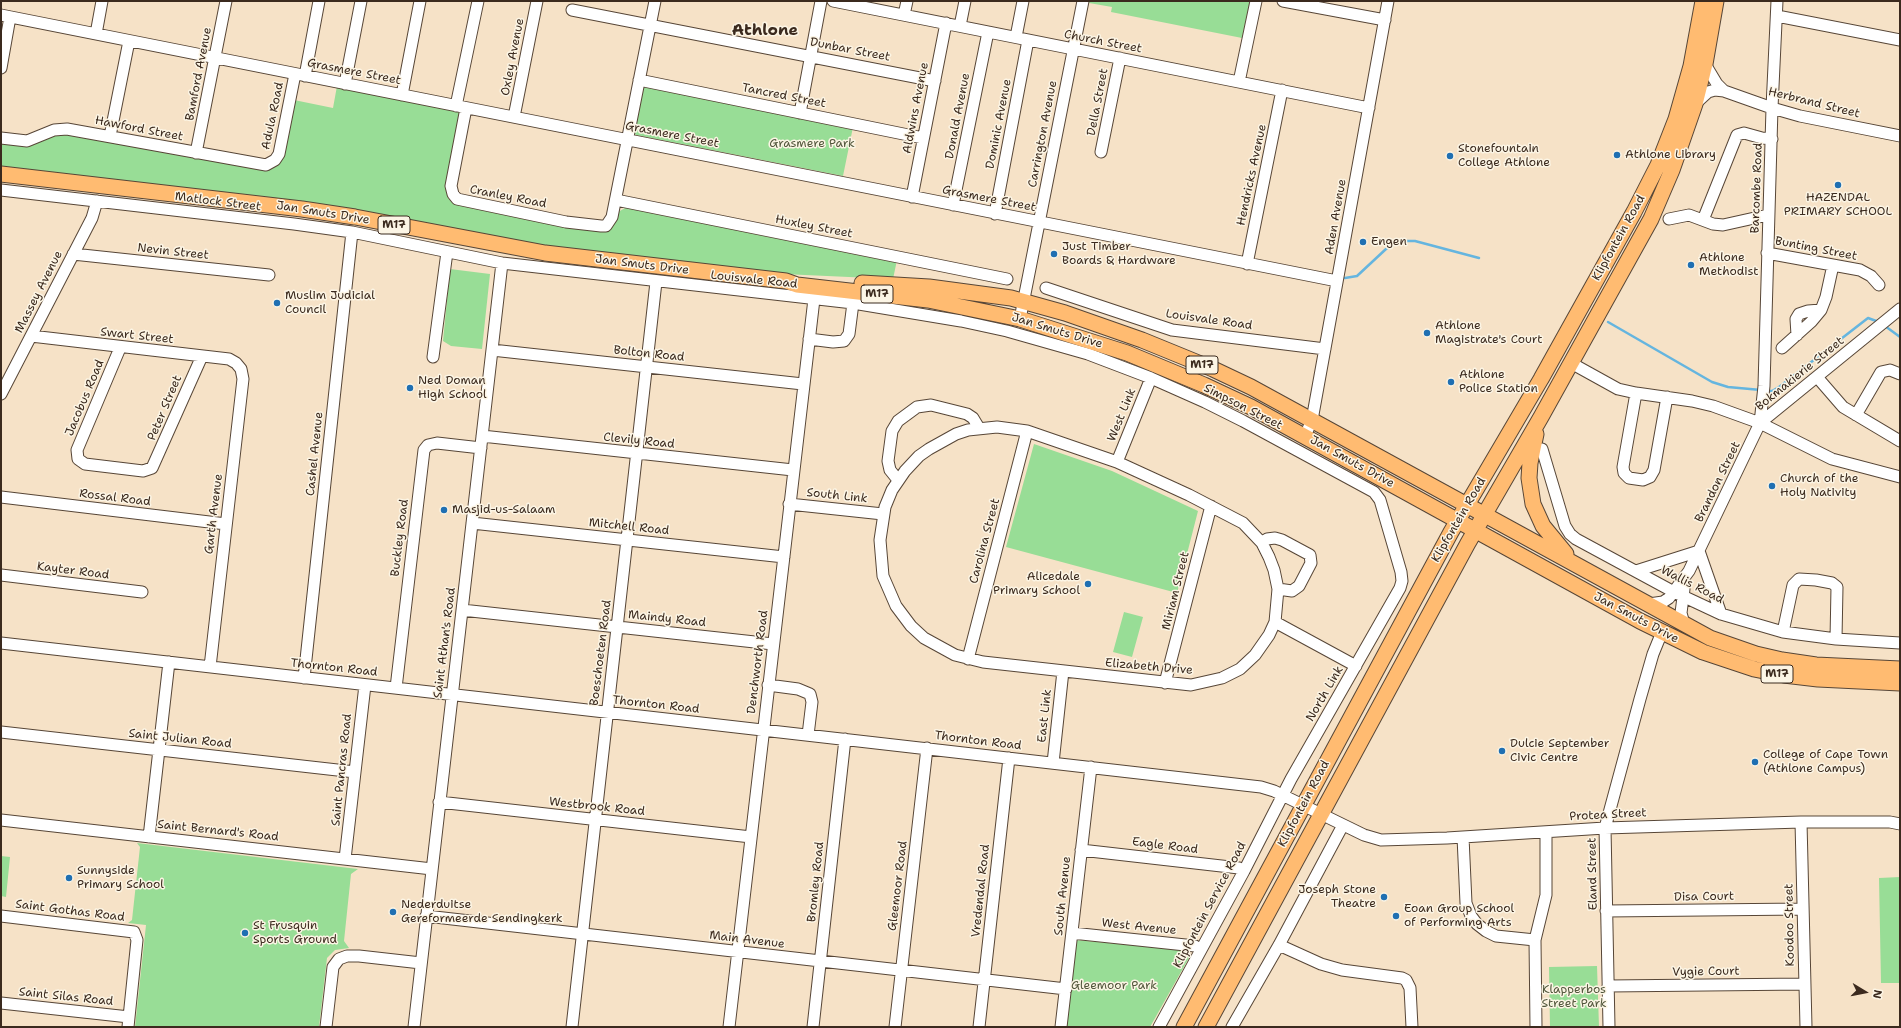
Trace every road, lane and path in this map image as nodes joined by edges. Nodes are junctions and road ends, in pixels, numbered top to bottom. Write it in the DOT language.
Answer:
graph roads {
  1 [pos="102,1"];
  2 [pos="226,1"];
  3 [pos="319,1"];
  4 [pos="361,1"];
  5 [pos="420,1"];
  6 [pos="478,1"];
  7 [pos="537,1"];
  8 [pos="655,1"];
  9 [pos="821,1"];
  10 [pos="833,1"];
  11 [pos="907,1"];
  12 [pos="964,1"];
  13 [pos="1023,1"];
  14 [pos="1083,1"];
  15 [pos="1256,1"];
  16 [pos="1283,1"];
  17 [pos="1388,1"];
  18 [pos="1703,1"];
  19 [pos="1716,1"];
  20 [pos="1778,1"];
  21 [pos="848,2"];
  22 [pos="572,10"];
  23 [pos="904,15"];
  24 [pos="6,16"];
  25 [pos="1777,16"];
  26 [pos="1385,20"];
  27 [pos="946,23"];
  28 [pos="650,25"];
  29 [pos="960,26"];
  30 [pos="988,32"];
  31 [pos="96,34"];
  32 [pos="1016,37"];
  33 [pos="1028,40"];
  34 [pos="1900,40"];
  35 [pos="129,41"];
  36 [pos="1073,49"];
  37 [pos="811,56"];
  38 [pos="215,58"];
  39 [pos="1120,58"];
  40 [pos="1705,64"];
  41 [pos="1,68"];
  42 [pos="300,75"];
  43 [pos="639,80"];
  44 [pos="935,81"];
  45 [pos="1239,82"];
  46 [pos="345,84"];
  47 [pos="1282,90"];
  48 [pos="1724,91"];
  49 [pos="402,95"];
  50 [pos="1695,104"];
  51 [pos="461,107"];
  52 [pos="1368,108"];
  53 [pos="1772,108"];
  54 [pos="800,112"];
  55 [pos="514,117"];
  56 [pos="110,136"];
  57 [pos="1900,136"];
  58 [pos="1,138"];
  59 [pos="923,138"];
  60 [pos="1772,139"];
  61 [pos="627,140"];
  62 [pos="1102,152"];
  63 [pos="196,153"];
  64 [pos="273,163"];
  65 [pos="1,174"];
  66 [pos="1,190"];
  67 [pos="912,197"];
  68 [pos="616,200"];
  69 [pos="97,201"];
  70 [pos="953,205"];
  71 [pos="995,214"];
  72 [pos="1768,215"];
  73 [pos="1669,219"];
  74 [pos="1703,220"];
  75 [pos="1039,222"];
  76 [pos="352,232"];
  77 [pos="447,252"];
  78 [pos="1767,252"];
  79 [pos="73,254"];
  80 [pos="502,263"];
  81 [pos="1247,264"];
  82 [pos="1833,265"];
  83 [pos="269,275"];
  84 [pos="1007,279"];
  85 [pos="786,281"];
  86 [pos="1337,281"];
  87 [pos="656,282"];
  88 [pos="1879,284"];
  89 [pos="1046,288"];
  90 [pos="814,299"];
  91 [pos="1024,301"];
  92 [pos="853,303"];
  93 [pos="1899,311"];
  94 [pos="1020,319"];
  95 [pos="31,336"];
  96 [pos="809,339"];
  97 [pos="120,348"];
  98 [pos="1782,348"];
  99 [pos="1325,349"];
  100 [pos="492,350"];
  101 [pos="202,356"];
  102 [pos="433,358"];
  103 [pos="1571,363"];
  104 [pos="239,365"];
  105 [pos="647,367"];
  106 [pos="1900,374"];
  107 [pos="1817,377"];
  108 [pos="1151,378"];
  109 [pos="803,384"];
  110 [pos="1636,393"];
  111 [pos="1,394"];
  112 [pos="1667,397"];
  113 [pos="1856,415"];
  114 [pos="1541,417"];
  115 [pos="1312,420"];
  116 [pos="1760,423"];
  117 [pos="979,428"];
  118 [pos="1027,431"];
  119 [pos="482,436"];
  120 [pos="1306,436"];
  121 [pos="1900,440"];
  122 [pos="481,448"];
  123 [pos="1542,449"];
  124 [pos="637,454"];
  125 [pos="1117,462"];
  126 [pos="150,470"];
  127 [pos="793,470"];
  128 [pos="1900,477"];
  129 [pos="898,480"];
  130 [pos="1,497"];
  131 [pos="789,504"];
  132 [pos="1467,505"];
  133 [pos="1211,506"];
  134 [pos="883,514"];
  135 [pos="1484,514"];
  136 [pos="1457,522"];
  137 [pos="472,523"];
  138 [pos="226,524"];
  139 [pos="1475,531"];
  140 [pos="628,540"];
  141 [pos="1262,543"];
  142 [pos="1699,552"];
  143 [pos="784,557"];
  144 [pos="1578,566"];
  145 [pos="1636,571"];
  146 [pos="1,575"];
  147 [pos="1278,590"];
  148 [pos="142,592"];
  149 [pos="1678,594"];
  150 [pos="1649,604"];
  151 [pos="462,610"];
  152 [pos="1721,614"];
  153 [pos="1275,622"];
  154 [pos="1684,624"];
  155 [pos="618,627"];
  156 [pos="1662,632"];
  157 [pos="1782,632"];
  158 [pos="1836,639"];
  159 [pos="1,643"];
  160 [pos="1900,643"];
  161 [pos="774,644"];
  162 [pos="968,659"];
  163 [pos="169,662"];
  164 [pos="1356,666"];
  165 [pos="210,667"];
  166 [pos="1900,669"];
  167 [pos="1063,671"];
  168 [pos="304,678"];
  169 [pos="1165,683"];
  170 [pos="1900,683"];
  171 [pos="365,685"];
  172 [pos="768,686"];
  173 [pos="396,688"];
  174 [pos="452,694"];
  175 [pos="607,712"];
  176 [pos="763,730"];
  177 [pos="1,732"];
  178 [pos="808,735"];
  179 [pos="845,739"];
  180 [pos="927,748"];
  181 [pos="159,750"];
  182 [pos="1009,758"];
  183 [pos="1053,763"];
  184 [pos="1091,767"];
  185 [pos="355,772"];
  186 [pos="1282,795"];
  187 [pos="439,802"];
  188 [pos="1303,806"];
  189 [pos="1322,816"];
  190 [pos="1,820"];
  191 [pos="596,820"];
  192 [pos="1801,822"];
  193 [pos="1900,824"];
  194 [pos="1343,825"];
  195 [pos="1605,828"];
  196 [pos="1546,832"];
  197 [pos="149,837"];
  198 [pos="751,837"];
  199 [pos="1464,837"];
  200 [pos="1081,850"];
  201 [pos="345,859"];
  202 [pos="432,869"];
  203 [pos="1244,871"];
  204 [pos="1803,909"];
  205 [pos="1606,911"];
  206 [pos="1,916"];
  207 [pos="426,916"];
  208 [pos="1072,933"];
  209 [pos="582,934"];
  210 [pos="1534,940"];
  211 [pos="1279,944"];
  212 [pos="1201,950"];
  213 [pos="737,952"];
  214 [pos="820,962"];
  215 [pos="421,963"];
  216 [pos="902,971"];
  217 [pos="984,980"];
  218 [pos="1805,984"];
  219 [pos="1608,986"];
  220 [pos="1066,990"];
  221 [pos="1,1004"];
  222 [pos="128,1022"];
  223 [pos="326,1027"];
  224 [pos="414,1027"];
  225 [pos="572,1027"];
  226 [pos="729,1027"];
  227 [pos="813,1027"];
  228 [pos="895,1027"];
  229 [pos="979,1027"];
  230 [pos="1061,1027"];
  231 [pos="1159,1027"];
  232 [pos="1184,1027"];
  233 [pos="1206,1027"];
  234 [pos="1232,1027"];
  235 [pos="1412,1027"];
  236 [pos="1536,1027"];
  237 [pos="1609,1027"];
  238 [pos="1806,1027"];
  1 -- 31 [label="street"];
  2 -- 38 [label="street, Bamford Avenue"];
  3 -- 42 [label="street, Adula Road"];
  4 -- 46 [label="street"];
  5 -- 49 [label="street"];
  6 -- 51 [label="street"];
  7 -- 55 [label="street, Oxley Avenue"];
  8 -- 28 [label="street"];
  9 -- 37 [label="street"];
  10 -- 21 [label="street, Church Street"];
  11 -- 23 [label="street"];
  12 -- 29 [label="street"];
  13 -- 32 [label="street"];
  14 -- 36 [label="street, Carrington Avenue"];
  15 -- 45 [label="street"];
  16 -- 26 [label="street"];
  17 -- 26 [label="street, Aden Avenue"];
  18 -- 132 [label="main road, Klipfontein Road"];
  19 -- 40 [label="main road, Klipfontein Road"];
  20 -- 25 [label="street, Barcombe Road"];
  21 -- 23 [label="street, Church Street"];
  22 -- 28 [label="street, Dunbar Street"];
  23 -- 27 [label="street, Church Street"];
  24 -- 31 [label="street, Grasmere Street"];
  24 -- 41 [label="street"];
  25 -- 34 [label="street"];
  25 -- 53 [label="street, Barcombe Road"];
  26 -- 52 [label="street, Aden Avenue"];
  27 -- 29 [label="street, Church Street"];
  27 -- 44 [label="street, Aldwins Avenue"];
  28 -- 37 [label="street, Dunbar Street"];
  28 -- 43 [label="street"];
  29 -- 30 [label="street, Church Street"];
  30 -- 32 [label="street, Church Street"];
  30 -- 70 [label="street, Donald Avenue"];
  31 -- 35 [label="street, Grasmere Street"];
  32 -- 33 [label="street, Church Street"];
  33 -- 36 [label="street, Church Street"];
  33 -- 71 [label="street, Dominic Avenue"];
  35 -- 38 [label="street, Grasmere Street"];
  35 -- 56 [label="street"];
  36 -- 39 [label="street, Church Street"];
  36 -- 75 [label="street, Carrington Avenue"];
  37 -- 44 [label="street, Dunbar Street"];
  37 -- 54 [label="street"];
  38 -- 42 [label="street, Grasmere Street"];
  38 -- 63 [label="street, Bamford Avenue"];
  39 -- 45 [label="street, Church Street"];
  39 -- 62 [label="street, Della Street"];
  40 -- 48 [label="street"];
  40 -- 50 [label="main road, Klipfontein Road"];
  42 -- 46 [label="street, Grasmere Street"];
  42 -- 64 [label="street, Adula Road"];
  43 -- 54 [label="street, Tancred Street"];
  43 -- 61 [label="street"];
  44 -- 59 [label="street, Aldwins Avenue"];
  45 -- 47 [label="street, Church Street"];
  46 -- 49 [label="street, Grasmere Street"];
  47 -- 52 [label="street, Church Street"];
  47 -- 81 [label="street, Hendricks Avenue"];
  48 -- 50 [label="street"];
  48 -- 53 [label="street, Herbrand Street"];
  49 -- 51 [label="street, Grasmere Street"];
  50 -- 103 [label="main road, Klipfontein Road"];
  51 -- 55 [label="street, Grasmere Street"];
  51 -- 68 [label="street, Cranley Road"];
  52 -- 86 [label="street, Aden Avenue"];
  53 -- 57 [label="street, Herbrand Street"];
  53 -- 60 [label="street, Barcombe Road"];
  54 -- 59 [label="street, Tancred Street"];
  55 -- 61 [label="street, Grasmere Street"];
  56 -- 58 [label="street, Hawford Street"];
  56 -- 63 [label="street, Hawford Street"];
  59 -- 67 [label="street, Aldwins Avenue"];
  60 -- 72 [label="street, Barcombe Road"];
  60 -- 74 [label="street"];
  61 -- 67 [label="street, Grasmere Street"];
  61 -- 68 [label="street"];
  63 -- 64 [label="street, Hawford Street"];
  65 -- 85 [label="main road, Jan Smuts Drive / M17"];
  66 -- 69 [label="street, Matlock Street"];
  67 -- 70 [label="street, Grasmere Street"];
  68 -- 84 [label="street, Huxley Street"];
  69 -- 76 [label="street, Matlock Street"];
  69 -- 79 [label="street, Massey Avenue"];
  70 -- 71 [label="street, Grasmere Street"];
  71 -- 75 [label="street, Grasmere Street"];
  72 -- 74 [label="street"];
  72 -- 78 [label="street, Barcombe Road"];
  73 -- 74 [label="street"];
  75 -- 81 [label="street, Grasmere Street"];
  75 -- 91 [label="street, Carrington Avenue"];
  76 -- 77 [label="street, Matlock Street"];
  76 -- 168 [label="street, Cashel Avenue"];
  77 -- 80 [label="street, Matlock Street"];
  77 -- 102 [label="street"];
  78 -- 82 [label="street, Bunting Street"];
  78 -- 116 [label="street, Barcombe Road"];
  79 -- 83 [label="street, Nevin Street"];
  79 -- 95 [label="street, Massey Avenue"];
  80 -- 87 [label="street, Louisvale Road"];
  80 -- 100 [label="street, Saint Athan's Road"];
  81 -- 86 [label="street, Grasmere Street"];
  82 -- 88 [label="street, Bunting Street"];
  82 -- 98 [label="street"];
  85 -- 91 [label="main road, Jan Smuts Drive / M17"];
  85 -- 94 [label="main road, Jan Smuts Drive / M17"];
  86 -- 99 [label="street, Aden Avenue"];
  87 -- 90 [label="street, Louisvale Road"];
  87 -- 105 [label="street, Boeschoeten Road"];
  89 -- 99 [label="street, Louisvale Road"];
  90 -- 92 [label="street, Simpson Street"];
  90 -- 96 [label="street, Denchworth Road"];
  91 -- 94 [label="street, Carrington Avenue"];
  91 -- 115 [label="main road, Jan Smuts Drive / M17"];
  92 -- 96 [label="street"];
  92 -- 108 [label="street, Simpson Street"];
  93 -- 107 [label="street, Bokmakierie Street"];
  94 -- 120 [label="main road, Jan Smuts Drive / M17"];
  95 -- 97 [label="street, Swart Street"];
  95 -- 111 [label="street, Massey Avenue"];
  96 -- 109 [label="street, Denchworth Road"];
  97 -- 101 [label="street, Swart Street"];
  97 -- 126 [label="street, Jacobus Road"];
  99 -- 115 [label="street, Aden Avenue"];
  100 -- 105 [label="street, Bolton Road"];
  100 -- 119 [label="street, Saint Athan's Road"];
  101 -- 104 [label="street, Swart Street"];
  101 -- 126 [label="street, Peter Street"];
  103 -- 110 [label="street, Bokmakierie Street"];
  103 -- 114 [label="main road, Klipfontein Road"];
  104 -- 138 [label="street, Garth Avenue"];
  105 -- 109 [label="street, Bolton Road"];
  105 -- 124 [label="street, Boeschoeten Road"];
  106 -- 113 [label="street"];
  107 -- 113 [label="street"];
  107 -- 116 [label="street, Bokmakierie Street"];
  108 -- 125 [label="street, West Link"];
  108 -- 164 [label="street, Simpson Street"];
  109 -- 127 [label="street, Denchworth Road"];
  110 -- 112 [label="street, Bokmakierie Street"];
  110 -- 112 [label="street"];
  112 -- 116 [label="street, Bokmakierie Street"];
  113 -- 121 [label="street"];
  114 -- 135 [label="main road, Klipfontein Road"];
  114 -- 144 [label="main road"];
  115 -- 120 [label="street, Aden Avenue"];
  115 -- 132 [label="main road, Jan Smuts Drive / M17"];
  116 -- 128 [label="street"];
  116 -- 142 [label="street, Brandon Street"];
  117 -- 118 [label="street, Elizabeth Drive"];
  117 -- 129 [label="street, Elizabeth Drive"];
  117 -- 129 [label="street"];
  118 -- 125 [label="street, Elizabeth Drive"];
  118 -- 162 [label="street, Carolina Street"];
  119 -- 122 [label="street, Saint Athan's Road"];
  119 -- 124 [label="street, Clevily Road"];
  120 -- 136 [label="main road, Jan Smuts Drive / M17"];
  122 -- 137 [label="street, Saint Athan's Road"];
  122 -- 173 [label="street, Buckley Road"];
  123 -- 145 [label="street, Wallis Road"];
  124 -- 127 [label="street, Clevily Road"];
  124 -- 140 [label="street, Boeschoeten Road"];
  125 -- 133 [label="street, Elizabeth Drive"];
  127 -- 131 [label="street, Denchworth Road"];
  129 -- 134 [label="street, Elizabeth Drive"];
  130 -- 138 [label="street, Rossal Road"];
  131 -- 134 [label="street, South Link"];
  131 -- 143 [label="street, Denchworth Road"];
  132 -- 135 [label="main road, Jan Smuts Drive / M17"];
  132 -- 136 [label="main road, Klipfontein Road"];
  133 -- 141 [label="street, Elizabeth Drive"];
  133 -- 169 [label="street, Miriam Street"];
  134 -- 162 [label="street, Elizabeth Drive"];
  135 -- 139 [label="main road, Klipfontein Road"];
  135 -- 144 [label="main road, Jan Smuts Drive / M17"];
  136 -- 139 [label="main road, Jan Smuts Drive / M17"];
  136 -- 188 [label="main road, Klipfontein Road"];
  137 -- 140 [label="street, Mitchell Road"];
  137 -- 151 [label="street, Saint Athan's Road"];
  138 -- 165 [label="street, Garth Avenue"];
  139 -- 156 [label="main road, Jan Smuts Drive / M17"];
  139 -- 189 [label="main road, Klipfontein Road"];
  140 -- 143 [label="street, Mitchell Road"];
  140 -- 155 [label="street, Boeschoeten Road"];
  141 -- 147 [label="street, Elizabeth Drive"];
  141 -- 147 [label="street"];
  142 -- 145 [label="street"];
  142 -- 149 [label="street, Brandon Street"];
  142 -- 152 [label="street"];
  143 -- 161 [label="street, Denchworth Road"];
  144 -- 150 [label="main road, Jan Smuts Drive / M17"];
  145 -- 149 [label="street, Wallis Road"];
  146 -- 148 [label="street, Kayter Road"];
  147 -- 153 [label="street, Elizabeth Drive"];
  149 -- 150 [label="street, Brandon Street"];
  149 -- 152 [label="street, Wallis Road"];
  149 -- 154 [label="street"];
  150 -- 154 [label="main road, Jan Smuts Drive / M17"];
  151 -- 155 [label="street, Maindy Road"];
  151 -- 174 [label="street, Saint Athan's Road"];
  152 -- 157 [label="street, Wallis Road"];
  153 -- 164 [label="street, North Link"];
  153 -- 169 [label="street, Elizabeth Drive"];
  154 -- 166 [label="main road, Jan Smuts Drive / M17"];
  155 -- 161 [label="street, Maindy Road"];
  155 -- 175 [label="street, Boeschoeten Road"];
  156 -- 170 [label="main road, Jan Smuts Drive / M17"];
  156 -- 195 [label="street, Eland Street"];
  157 -- 158 [label="street, Wallis Road"];
  157 -- 158 [label="street"];
  158 -- 160 [label="street, Wallis Road"];
  159 -- 163 [label="street, Thornton Road"];
  161 -- 172 [label="street, Denchworth Road"];
  162 -- 167 [label="street, Elizabeth Drive"];
  163 -- 165 [label="street, Thornton Road"];
  163 -- 181 [label="street"];
  164 -- 186 [label="street, North Link"];
  165 -- 168 [label="street, Thornton Road"];
  167 -- 169 [label="street, Elizabeth Drive"];
  167 -- 183 [label="street, East Link"];
  168 -- 171 [label="street, Thornton Road"];
  171 -- 173 [label="street, Thornton Road"];
  171 -- 185 [label="street, Saint Pancras Road"];
  172 -- 176 [label="street, Denchworth Road"];
  172 -- 178 [label="street"];
  173 -- 174 [label="street, Thornton Road"];
  174 -- 175 [label="street, Thornton Road"];
  174 -- 187 [label="street, Saint Athan's Road"];
  175 -- 176 [label="street, Thornton Road"];
  175 -- 191 [label="street, Boeschoeten Road"];
  176 -- 178 [label="street, Thornton Road"];
  176 -- 198 [label="street, Denchworth Road"];
  177 -- 181 [label="street, Saint Julian Road"];
  178 -- 179 [label="street, Thornton Road"];
  179 -- 180 [label="street, Thornton Road"];
  179 -- 214 [label="street, Bromley Road"];
  180 -- 182 [label="street, Thornton Road"];
  180 -- 216 [label="street, Gleemoor Road"];
  181 -- 185 [label="street, Saint Julian Road"];
  181 -- 197 [label="street"];
  182 -- 183 [label="street, Thornton Road"];
  182 -- 217 [label="street, Vredendal Road"];
  183 -- 184 [label="street, Thornton Road"];
  184 -- 186 [label="street, Thornton Road"];
  184 -- 200 [label="street, South Avenue"];
  185 -- 201 [label="street, Saint Pancras Road"];
  186 -- 188 [label="street, Thornton Road"];
  186 -- 203 [label="street, Klipfontein Service Road"];
  187 -- 191 [label="street, Westbrook Road"];
  187 -- 202 [label="street, Saint Athan's Road"];
  188 -- 189 [label="street, Thornton Road"];
  188 -- 232 [label="main road, Klipfontein Road"];
  189 -- 194 [label="street, Protea Street"];
  189 -- 233 [label="main road, Klipfontein Road"];
  190 -- 197 [label="street, Saint Bernard's Road"];
  191 -- 198 [label="street, Westbrook Road"];
  191 -- 209 [label="street, Boeschoeten Road"];
  192 -- 193 [label="street, Protea Street"];
  192 -- 195 [label="street, Protea Street"];
  192 -- 204 [label="street, Koodoo Street"];
  194 -- 199 [label="street, Protea Street"];
  194 -- 211 [label="street"];
  195 -- 196 [label="street, Protea Street"];
  195 -- 205 [label="street, Eland Street"];
  196 -- 199 [label="street, Protea Street"];
  196 -- 210 [label="street"];
  197 -- 201 [label="street, Saint Bernard's Road"];
  198 -- 213 [label="street, Denchworth Road"];
  199 -- 210 [label="street"];
  200 -- 203 [label="street, Eagle Road"];
  200 -- 208 [label="street, South Avenue"];
  201 -- 202 [label="street, Saint Bernard's Road"];
  202 -- 207 [label="street, Saint Athan's Road"];
  203 -- 212 [label="street, Klipfontein Service Road"];
  204 -- 205 [label="street, Disa Court"];
  204 -- 218 [label="street, Koodoo Street"];
  205 -- 219 [label="street, Eland Street"];
  206 -- 222 [label="street, Saint Gothas Road"];
  207 -- 209 [label="street, Main Avenue"];
  207 -- 215 [label="street, Saint Athan's Road"];
  208 -- 212 [label="street, West Avenue"];
  208 -- 220 [label="street, South Avenue"];
  209 -- 213 [label="street, Main Avenue"];
  209 -- 225 [label="street, Boeschoeten Road"];
  210 -- 236 [label="street"];
  211 -- 234 [label="street"];
  211 -- 235 [label="street"];
  212 -- 231 [label="street, Klipfontein Service Road"];
  213 -- 214 [label="street, Main Avenue"];
  213 -- 226 [label="street, Denchworth Road"];
  214 -- 216 [label="street, Main Avenue"];
  214 -- 227 [label="street, Bromley Road"];
  215 -- 223 [label="street"];
  215 -- 224 [label="street, Saint Athan's Road"];
  216 -- 217 [label="street, Main Avenue"];
  216 -- 228 [label="street, Gleemoor Road"];
  217 -- 220 [label="street, Main Avenue"];
  217 -- 229 [label="street, Vredendal Road"];
  218 -- 219 [label="street, Vygie Court"];
  218 -- 238 [label="street, Koodoo Street"];
  219 -- 237 [label="street, Eland Street"];
  220 -- 230 [label="street, South Avenue"];
  221 -- 222 [label="street, Saint Silas Road"];
}
